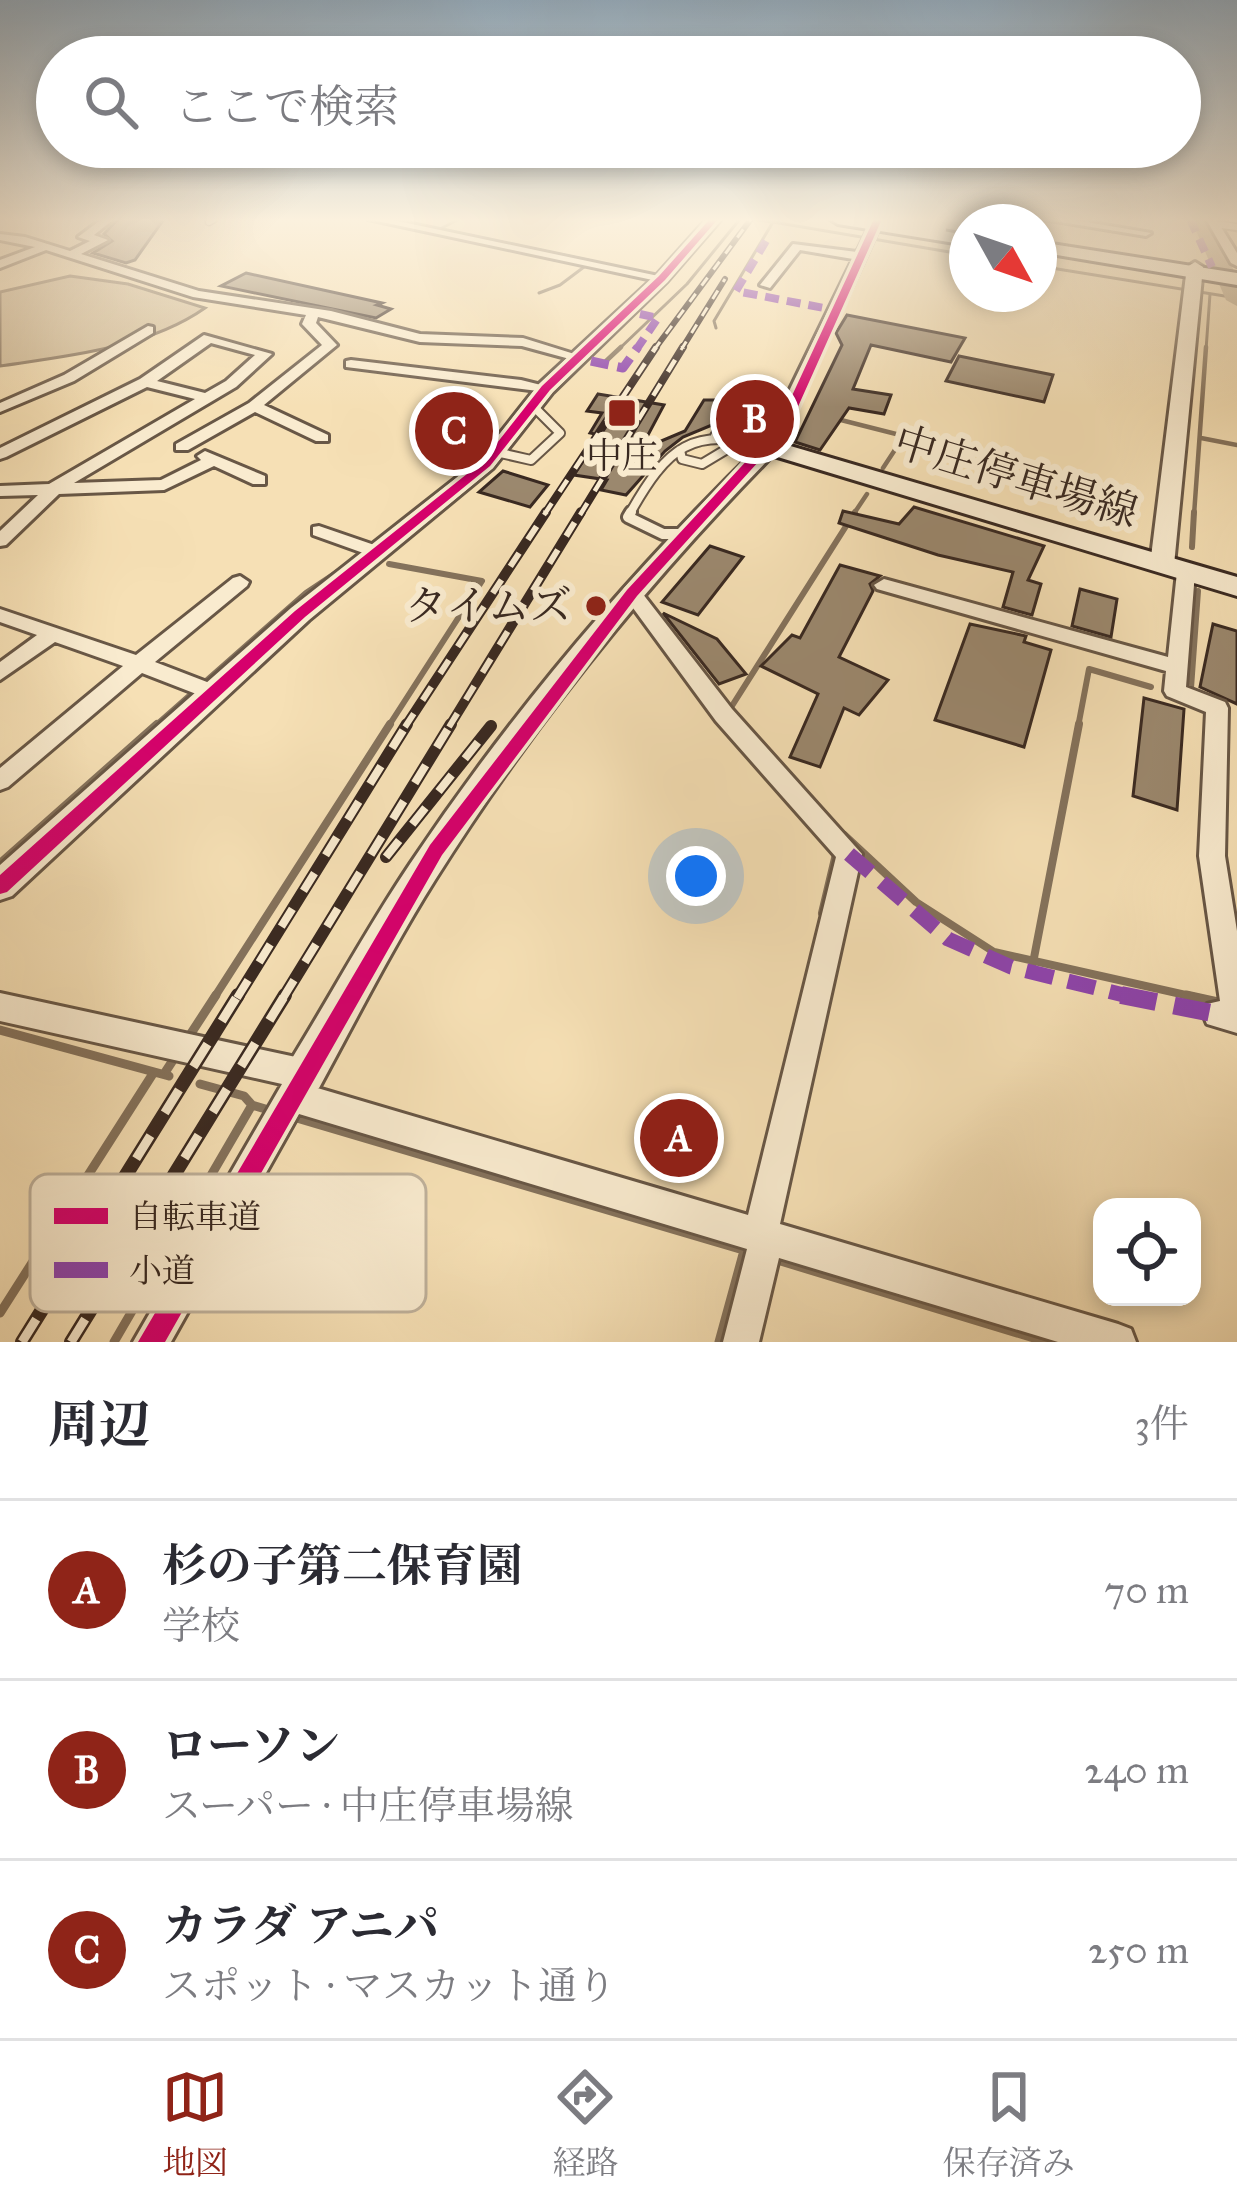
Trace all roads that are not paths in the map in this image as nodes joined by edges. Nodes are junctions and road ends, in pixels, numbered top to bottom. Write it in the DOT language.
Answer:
graph roads {
  1 [pos="157,282"];
  2 [pos="658,282"];
  3 [pos="769,282"];
  4 [pos="846,282"];
  5 [pos="1212,282"];
  6 [pos="766,286"];
  7 [pos="314,312"];
  8 [pos="148,330"];
  9 [pos="577,357"];
  10 [pos="351,364"];
  11 [pos="70,379"];
  12 [pos="145,382"];
  13 [pos="206,399"];
  14 [pos="112,400"];
  15 [pos="736,401"];
  16 [pos="0,408"];
  17 [pos="536,409"];
  18 [pos="247,410"];
  19 [pos="151,432"];
  20 [pos="719,436"];
  21 [pos="322,438"];
  22 [pos="182,447"];
  23 [pos="770,447"];
  24 [pos="680,450"];
  25 [pos="496,452"];
  26 [pos="0,454"];
  27 [pos="214,460"];
  28 [pos="260,480"];
  29 [pos="56,488"];
  30 [pos="0,490"];
  31 [pos="319,531"];
  32 [pos="685,534"];
  33 [pos="0,541"];
  34 [pos="380,553"];
  35 [pos="1174,568"];
  36 [pos="240,581"];
  37 [pos="884,585"];
  38 [pos="1237,587"];
  39 [pos="632,592"];
  40 [pos="0,615"];
  41 [pos="53,633"];
  42 [pos="139,664"];
  43 [pos="1176,667"];
  44 [pos="0,673"];
  45 [pos="203,688"];
  46 [pos="0,781"];
  47 [pos="0,886"];
  48 [pos="0,1007"];
  49 [pos="1228,1008"];
  50 [pos="290,1099"];
  51 [pos="247,1174"];
  52 [pos="758,1242"];
  53 [pos="169,1312"];
  54 [pos="152,1342"];
  55 [pos="741,1342"];
  56 [pos="1118,1342"];
  1 -- 7 [label="street"];
  2 -- 9 [label="street"];
  3 -- 6 [label="street"];
  4 -- 23 [label="street"];
  5 -- 35 [label="street"];
  7 -- 9 [label="street"];
  7 -- 18 [label="street"];
  8 -- 11 [label="street"];
  9 -- 17 [label="street"];
  10 -- 17 [label="street"];
  11 -- 14 [label="street"];
  11 -- 16 [label="street"];
  12 -- 13 [label="street"];
  12 -- 13 [label="street"];
  12 -- 14 [label="street"];
  13 -- 18 [label="street"];
  13 -- 19 [label="street"];
  14 -- 26 [label="street"];
  15 -- 20 [label="lane"];
  17 -- 25 [label="street"];
  17 -- 25 [label="lane"];
  18 -- 21 [label="street"];
  18 -- 22 [label="street"];
  19 -- 22 [label="street"];
  19 -- 29 [label="street"];
  20 -- 23 [label="lane"];
  20 -- 24 [label="lane"];
  20 -- 24 [label="lane"];
  22 -- 27 [label="street"];
  23 -- 32 [label="street"];
  23 -- 35 [label="main road, 中庄停車場線"];
  24 -- 32 [label="lane"];
  25 -- 34 [label="street"];
  27 -- 28 [label="street"];
  27 -- 29 [label="street"];
  29 -- 30 [label="street"];
  29 -- 33 [label="street"];
  31 -- 34 [label="street"];
  32 -- 39 [label="street"];
  34 -- 45 [label="street"];
  35 -- 38 [label="main road, 中庄停車場線"];
  35 -- 43 [label="street"];
  36 -- 42 [label="street"];
  37 -- 43 [label="street"];
  39 -- 50 [label="street"];
  39 -- 52 [label="street"];
  40 -- 41 [label="street"];
  41 -- 42 [label="street"];
  41 -- 44 [label="street"];
  42 -- 45 [label="street"];
  42 -- 46 [label="street"];
  43 -- 49 [label="street"];
  45 -- 47 [label="street"];
  48 -- 50 [label="street"];
  50 -- 51 [label="street"];
  50 -- 52 [label="street"];
  52 -- 55 [label="street"];
  52 -- 56 [label="street"];
  53 -- 54 [label="street"];
}
